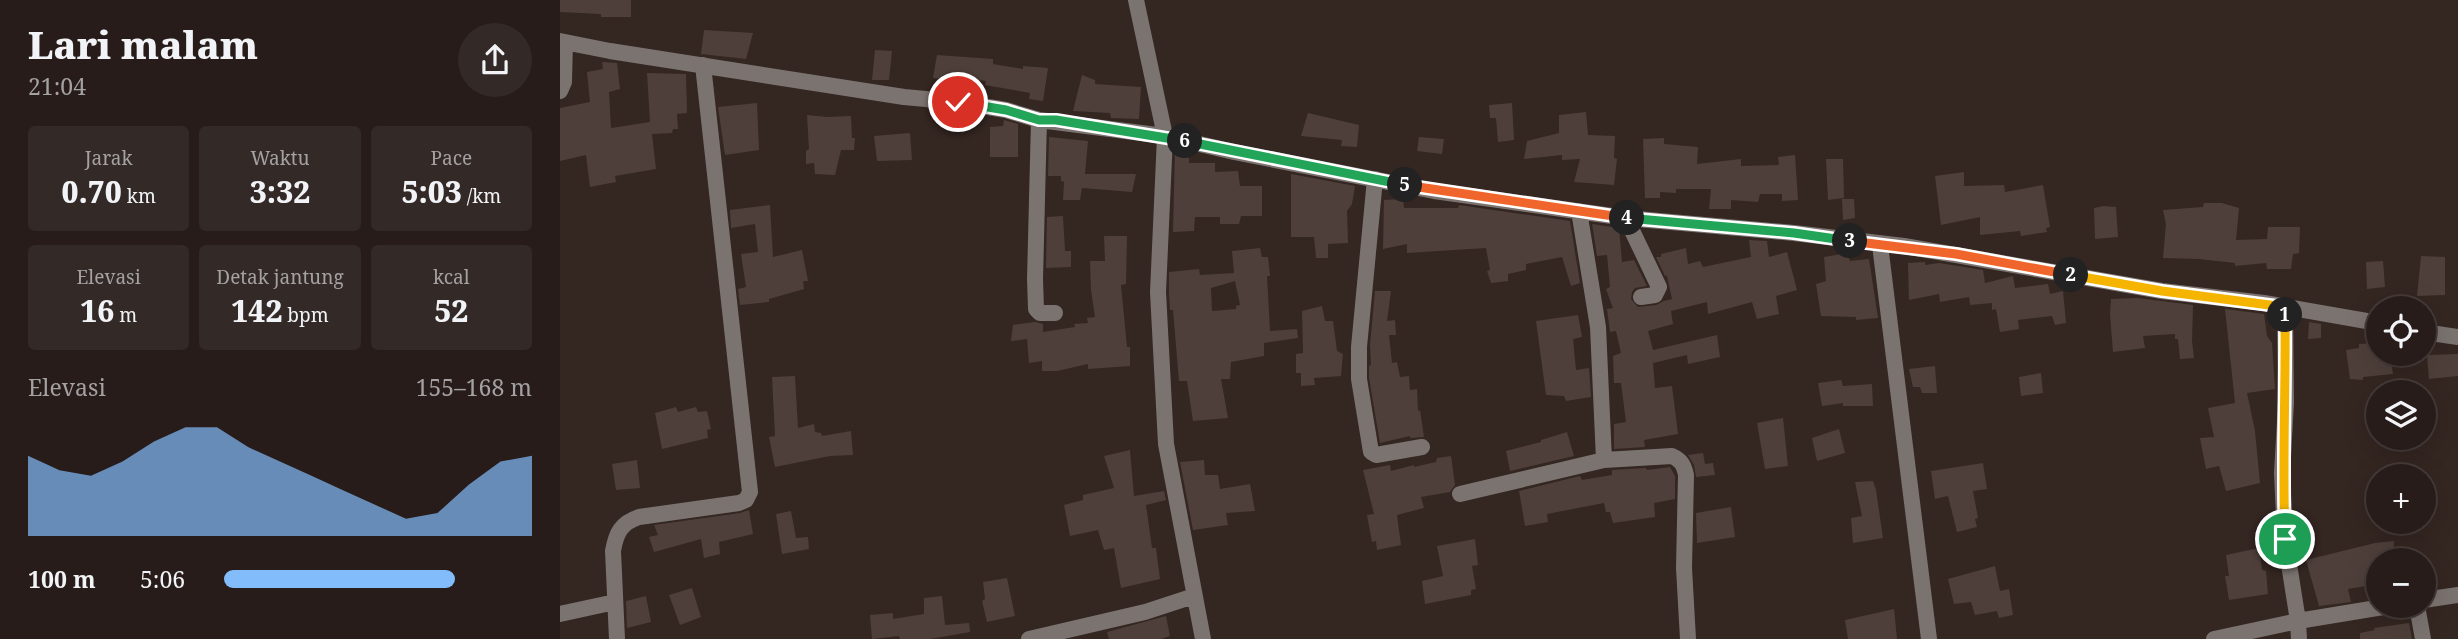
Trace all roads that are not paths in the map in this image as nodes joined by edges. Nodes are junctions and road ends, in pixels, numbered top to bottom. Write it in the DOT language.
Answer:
graph roads {
  1 [pos="1136,0"];
  2 [pos="562,42"];
  3 [pos="703,65"];
  4 [pos="560,91"];
  5 [pos="1039,120"];
  6 [pos="1165,136"];
  7 [pos="1375,178"];
  8 [pos="1578,211"];
  9 [pos="1626,218"];
  10 [pos="1880,245"];
  11 [pos="1641,297"];
  12 [pos="2285,307"];
  13 [pos="1055,313"];
  14 [pos="2366,321"];
  15 [pos="2436,334"];
  16 [pos="2458,337"];
  17 [pos="1422,447"];
  18 [pos="1604,460"];
  19 [pos="1460,494"];
  20 [pos="2458,595"];
  21 [pos="1194,596"];
  22 [pos="2436,598"];
  23 [pos="615,602"];
  24 [pos="2366,610"];
  25 [pos="560,614"];
  26 [pos="2419,618"];
  27 [pos="2298,621"];
  28 [pos="617,639"];
  29 [pos="1030,639"];
  30 [pos="1203,639"];
  31 [pos="1688,639"];
  32 [pos="1929,639"];
  33 [pos="2214,639"];
  34 [pos="2299,639"];
  35 [pos="2423,639"];
  1 -- 6 [label="street"];
  2 -- 3 [label="street"];
  2 -- 4 [label="street"];
  3 -- 5 [label="street"];
  3 -- 23 [label="street"];
  5 -- 6 [label="street"];
  5 -- 13 [label="street"];
  6 -- 7 [label="street"];
  6 -- 21 [label="street"];
  7 -- 8 [label="street"];
  7 -- 17 [label="street"];
  8 -- 9 [label="street"];
  8 -- 18 [label="street"];
  9 -- 10 [label="street"];
  9 -- 11 [label="street"];
  10 -- 12 [label="street"];
  10 -- 32 [label="street"];
  12 -- 14 [label="street"];
  12 -- 27 [label="street"];
  15 -- 16 [label="street"];
  18 -- 19 [label="street"];
  18 -- 31 [label="street"];
  20 -- 22 [label="street"];
  21 -- 29 [label="street"];
  21 -- 30 [label="street"];
  23 -- 25 [label="street"];
  23 -- 28 [label="street"];
  24 -- 27 [label="street"];
  26 -- 35 [label="street"];
  27 -- 33 [label="street"];
  27 -- 34 [label="street"];
}
